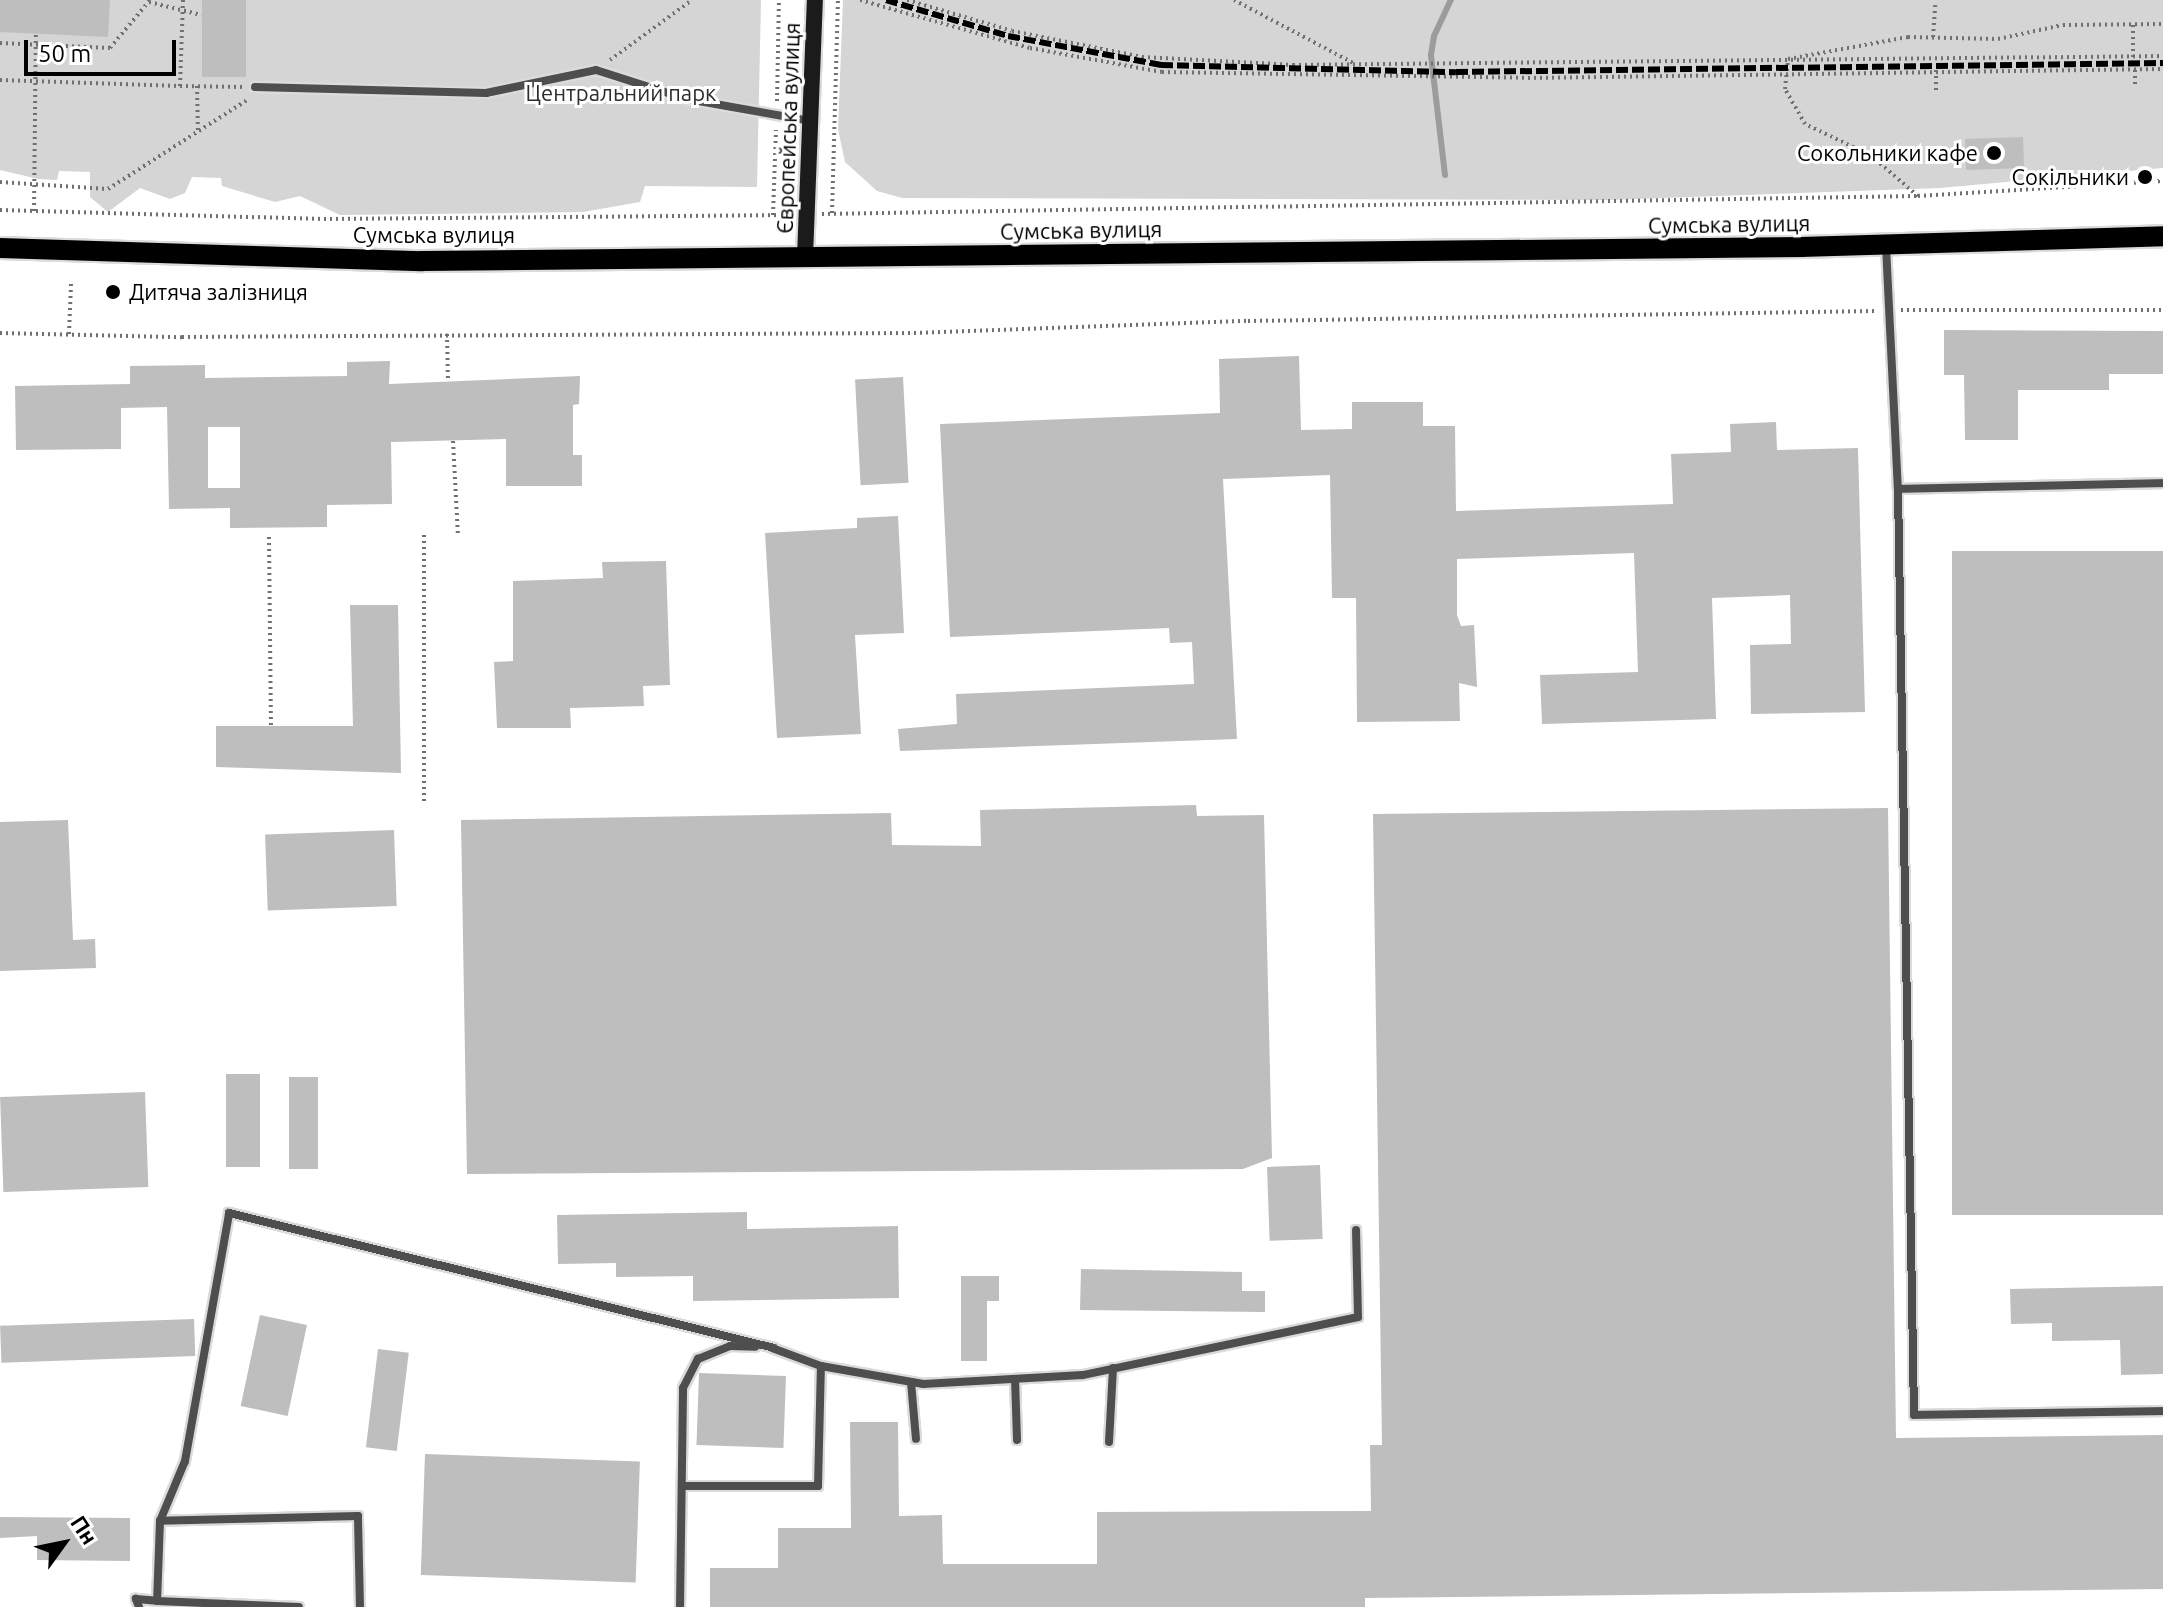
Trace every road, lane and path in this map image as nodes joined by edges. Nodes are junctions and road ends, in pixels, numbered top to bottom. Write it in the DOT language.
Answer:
graph roads {
  1 [pos="183,0"];
  2 [pos="692,0"];
  3 [pos="815,0"];
  4 [pos="838,0"];
  5 [pos="860,0"];
  6 [pos="907,0"];
  7 [pos="1234,0"];
  8 [pos="148,1"];
  9 [pos="1935,5"];
  10 [pos="183,14"];
  11 [pos="201,15"];
  12 [pos="2163,24"];
  13 [pos="2133,25"];
  14 [pos="36,34"];
  15 [pos="1933,37"];
  16 [pos="0,43"];
  17 [pos="36,45"];
  18 [pos="2163,56"];
  19 [pos="2133,57"];
  20 [pos="1788,59"];
  21 [pos="1359,66"];
  22 [pos="2135,67"];
  23 [pos="2163,69"];
  24 [pos="596,70"];
  25 [pos="1936,70"];
  26 [pos="1787,75"];
  27 [pos="0,80"];
  28 [pos="34,81"];
  29 [pos="2135,85"];
  30 [pos="180,86"];
  31 [pos="197,86"];
  32 [pos="255,87"];
  33 [pos="1936,92"];
  34 [pos="810,121"];
  35 [pos="198,134"];
  36 [pos="2163,181"];
  37 [pos="0,182"];
  38 [pos="33,185"];
  39 [pos="1918,196"];
  40 [pos="0,210"];
  41 [pos="34,211"];
  42 [pos="832,213"];
  43 [pos="805,214"];
  44 [pos="2163,236"];
  45 [pos="1886,246"];
  46 [pos="0,248"];
  47 [pos="805,257"];
  48 [pos="71,284"];
  49 [pos="1885,310"];
  50 [pos="2163,310"];
  51 [pos="0,333"];
  52 [pos="69,334"];
  53 [pos="447,334"];
  54 [pos="448,382"];
  55 [pos="453,441"];
  56 [pos="2163,483"];
  57 [pos="1898,489"];
  58 [pos="424,535"];
  59 [pos="458,535"];
  60 [pos="269,537"];
  61 [pos="271,726"];
  62 [pos="424,803"];
  63 [pos="1356,1230"];
  64 [pos="774,1348"];
  65 [pos="821,1366"];
  66 [pos="1113,1368"];
  67 [pos="1015,1379"];
  68 [pos="911,1382"];
  69 [pos="2163,1411"];
  70 [pos="916,1439"];
  71 [pos="1017,1440"];
  72 [pos="1109,1442"];
  73 [pos="682,1486"];
  74 [pos="160,1521"];
  75 [pos="157,1601"];
  76 [pos="139,1607"];
  77 [pos="299,1607"];
  78 [pos="360,1607"];
  79 [pos="680,1607"];
  1 -- 10 [label="path"];
  2 -- 24 [label="path"];
  3 -- 34 [label="main road, Європейська вулиця"];
  4 -- 42 [label="path"];
  5 -- 26 [label="path"];
  6 -- 21 [label="path"];
  7 -- 21 [label="path"];
  8 -- 10 [label="path"];
  8 -- 17 [label="path"];
  9 -- 15 [label="path"];
  10 -- 11 [label="path"];
  10 -- 30 [label="path"];
  12 -- 13 [label="path"];
  13 -- 15 [label="path"];
  13 -- 19 [label="path"];
  14 -- 17 [label="path"];
  15 -- 20 [label="path"];
  16 -- 17 [label="path"];
  17 -- 28 [label="path"];
  18 -- 19 [label="path"];
  19 -- 20 [label="path"];
  20 -- 21 [label="path"];
  20 -- 26 [label="path"];
  22 -- 23 [label="path"];
  22 -- 25 [label="path"];
  22 -- 29 [label="path"];
  24 -- 32 [label="lane"];
  24 -- 34 [label="lane"];
  25 -- 26 [label="path"];
  25 -- 33 [label="path"];
  26 -- 39 [label="path"];
  27 -- 28 [label="path"];
  28 -- 30 [label="path"];
  28 -- 38 [label="path"];
  30 -- 31 [label="path"];
  31 -- 32 [label="path"];
  31 -- 35 [label="path"];
  32 -- 35 [label="path"];
  34 -- 43 [label="main road, Європейська вулиця"];
  35 -- 38 [label="path"];
  36 -- 39 [label="path"];
  37 -- 38 [label="path"];
  38 -- 41 [label="path"];
  39 -- 42 [label="path"];
  40 -- 41 [label="path"];
  41 -- 43 [label="path"];
  42 -- 43 [label="path"];
  43 -- 47 [label="main road, Європейська вулиця"];
  44 -- 45 [label="main road, Сумська вулиця"];
  45 -- 47 [label="main road, Сумська вулиця"];
  45 -- 49 [label="lane"];
  46 -- 47 [label="main road, Сумська вулиця"];
  48 -- 52 [label="path"];
  49 -- 50 [label="path"];
  49 -- 53 [label="path"];
  49 -- 57 [label="lane"];
  51 -- 52 [label="path"];
  52 -- 53 [label="path"];
  53 -- 54 [label="path"];
  55 -- 59 [label="path"];
  56 -- 57 [label="lane"];
  57 -- 69 [label="lane"];
  58 -- 62 [label="path"];
  60 -- 61 [label="path"];
  63 -- 66 [label="lane"];
  64 -- 65 [label="lane"];
  64 -- 73 [label="lane"];
  64 -- 74 [label="lane"];
  65 -- 68 [label="lane"];
  65 -- 73 [label="lane"];
  66 -- 67 [label="lane"];
  66 -- 72 [label="lane"];
  67 -- 68 [label="lane"];
  67 -- 71 [label="lane"];
  68 -- 70 [label="lane"];
  73 -- 79 [label="lane"];
  74 -- 75 [label="lane"];
  74 -- 78 [label="lane"];
  75 -- 76 [label="lane"];
  75 -- 77 [label="lane"];
}
